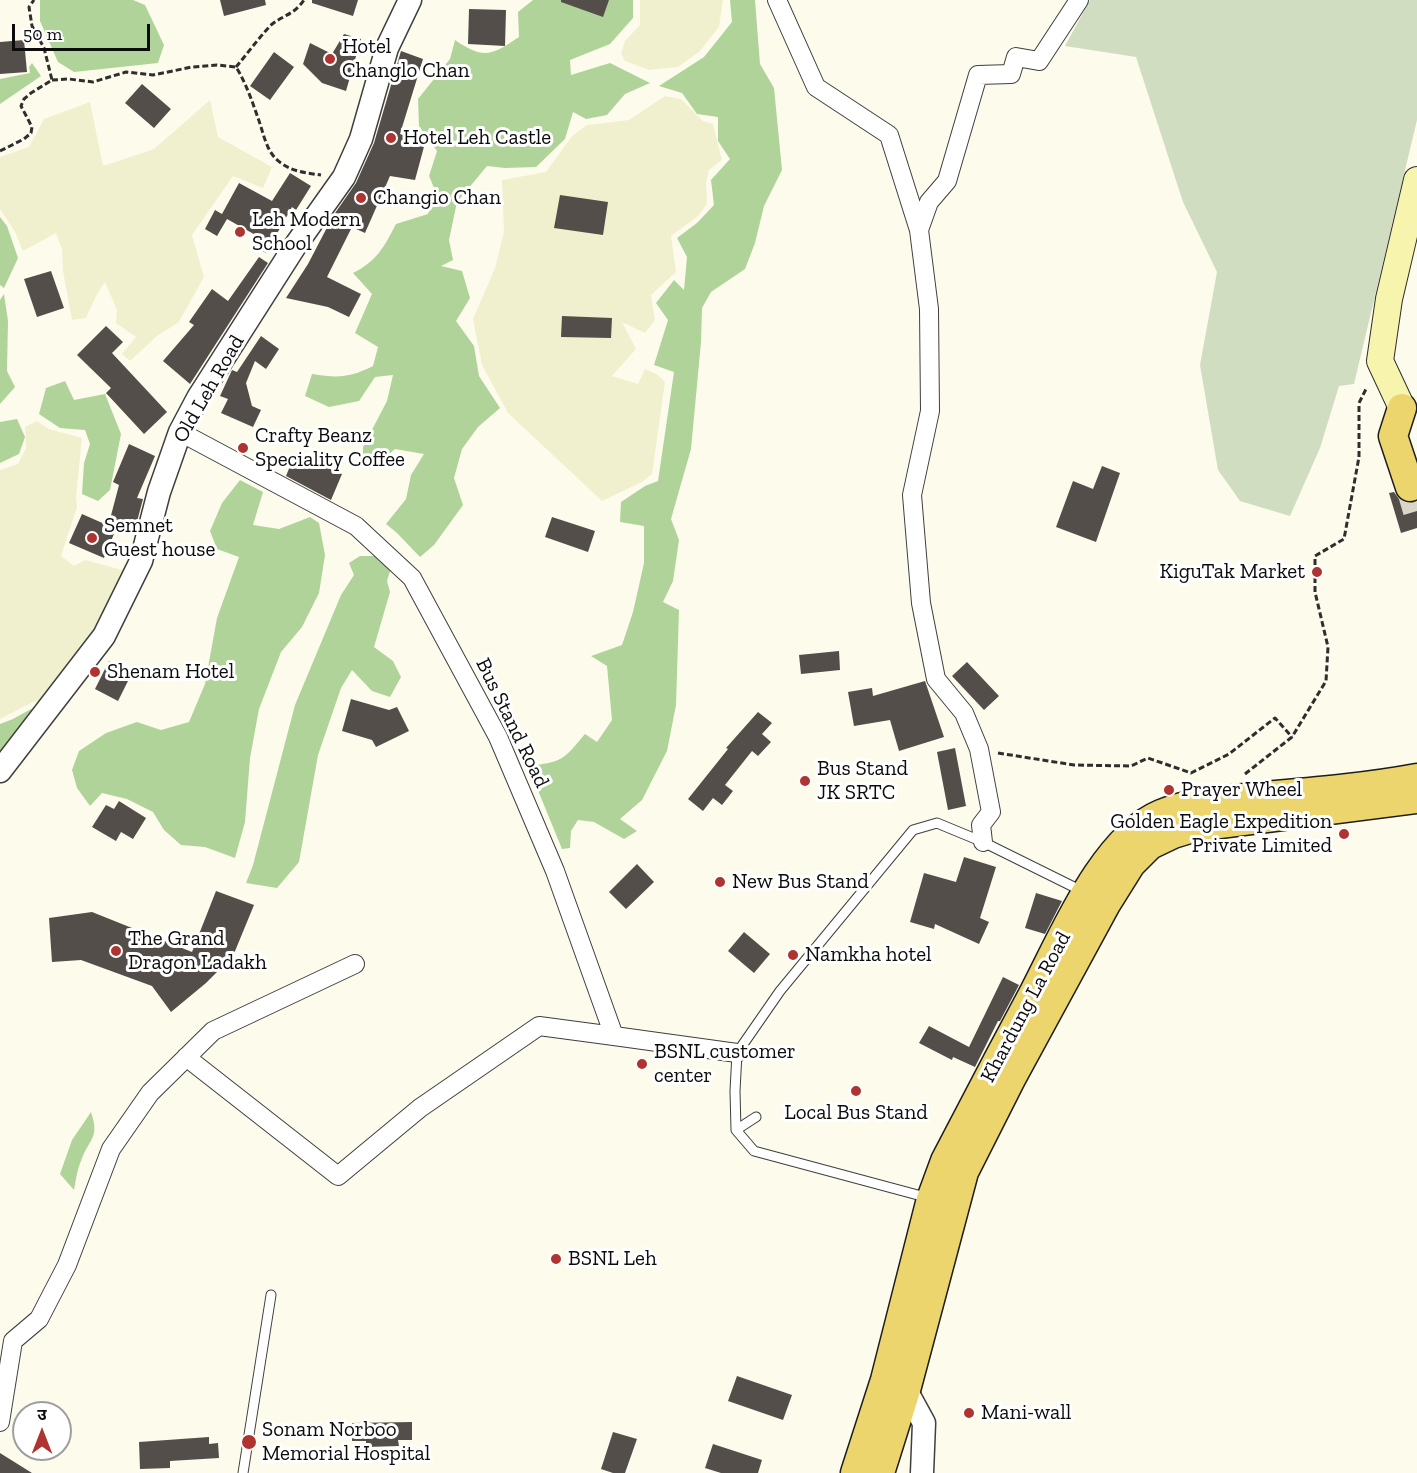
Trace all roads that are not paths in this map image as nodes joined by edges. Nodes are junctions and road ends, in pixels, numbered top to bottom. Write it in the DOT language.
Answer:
graph roads {
  1 [pos="410,0"];
  2 [pos="777,0"];
  3 [pos="1079,0"];
  4 [pos="1417,180"];
  5 [pos="919,230"];
  6 [pos="1412,410"];
  7 [pos="180,432"];
  8 [pos="1410,487"];
  9 [pos="0,771"];
  10 [pos="1417,778"];
  11 [pos="1417,799"];
  12 [pos="983,842"];
  13 [pos="1096,898"];
  14 [pos="355,964"];
  15 [pos="614,1036"];
  16 [pos="737,1053"];
  17 [pos="186,1057"];
  18 [pos="756,1117"];
  19 [pos="736,1130"];
  20 [pos="943,1202"];
  21 [pos="271,1295"];
  22 [pos="906,1390"];
  23 [pos="0,1422"];
  24 [pos="243,1473"];
  25 [pos="855,1473"];
  26 [pos="880,1473"];
  27 [pos="922,1473"];
  1 -- 7 [label="street, Old Leh Road"];
  2 -- 5 [label="street"];
  3 -- 5 [label="street"];
  4 -- 6 [label="main road"];
  5 -- 12 [label="street"];
  6 -- 8 [label="main road"];
  7 -- 9 [label="street, Old Leh Road"];
  7 -- 15 [label="street, Bus Stand Road"];
  10 -- 13 [label="main road, Khardung La Road"];
  11 -- 13 [label="main road, Khardung La Road"];
  12 -- 13 [label="lane"];
  12 -- 16 [label="lane"];
  13 -- 20 [label="main road, Khardung La Road"];
  14 -- 17 [label="street"];
  15 -- 16 [label="street"];
  15 -- 17 [label="street"];
  16 -- 19 [label="lane"];
  17 -- 23 [label="street"];
  18 -- 19 [label="lane"];
  19 -- 20 [label="lane"];
  20 -- 22 [label="main road, Khardung La Road"];
  20 -- 25 [label="main road, Khardung La Road"];
  21 -- 24 [label="lane"];
  22 -- 26 [label="main road, Khardung La Road"];
  22 -- 27 [label="street"];
}
